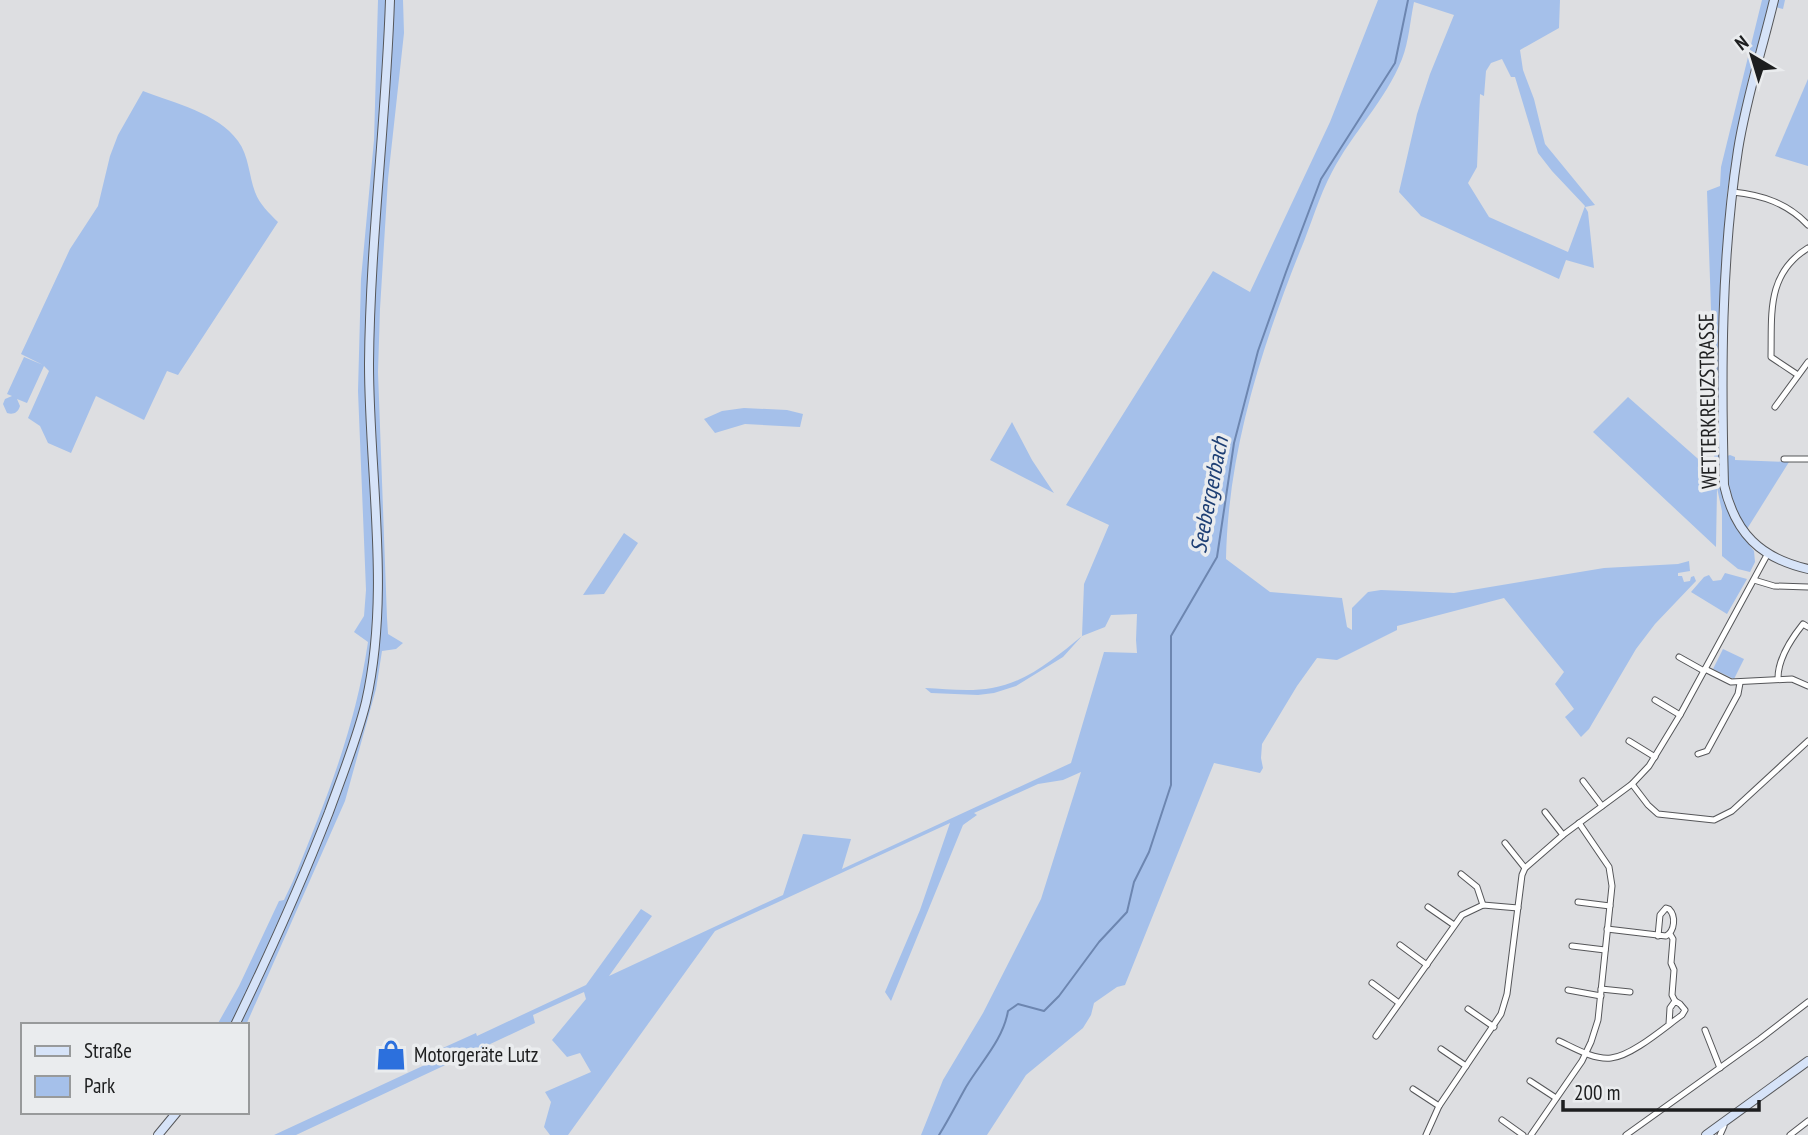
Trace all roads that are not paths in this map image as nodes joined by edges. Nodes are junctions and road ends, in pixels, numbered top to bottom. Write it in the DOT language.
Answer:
graph roads {
  1 [pos="390,0"];
  2 [pos="1774,0"];
  3 [pos="1733,190"];
  4 [pos="1808,225"];
  5 [pos="1808,248"];
  6 [pos="1808,362"];
  7 [pos="1798,375"];
  8 [pos="1775,407"];
  9 [pos="1784,459"];
  10 [pos="1808,459"];
  11 [pos="1767,555"];
  12 [pos="1808,569"];
  13 [pos="1754,580"];
  14 [pos="1808,587"];
  15 [pos="1808,627"];
  16 [pos="1679,657"];
  17 [pos="1704,670"];
  18 [pos="1778,678"];
  19 [pos="1741,683"];
  20 [pos="1808,686"];
  21 [pos="1655,701"];
  22 [pos="1680,715"];
  23 [pos="1629,741"];
  24 [pos="1808,741"];
  25 [pos="1698,754"];
  26 [pos="1655,757"];
  27 [pos="1583,781"];
  28 [pos="1632,784"];
  29 [pos="1602,806"];
  30 [pos="1545,812"];
  31 [pos="1579,823"];
  32 [pos="1563,835"];
  33 [pos="1505,843"];
  34 [pos="1525,868"];
  35 [pos="1461,874"];
  36 [pos="1578,902"];
  37 [pos="1483,905"];
  38 [pos="1610,906"];
  39 [pos="1429,907"];
  40 [pos="1518,908"];
  41 [pos="1454,925"];
  42 [pos="1607,929"];
  43 [pos="1670,934"];
  44 [pos="1658,936"];
  45 [pos="1400,945"];
  46 [pos="1572,946"];
  47 [pos="1605,950"];
  48 [pos="1427,965"];
  49 [pos="1372,984"];
  50 [pos="1568,990"];
  51 [pos="1601,992"];
  52 [pos="1630,992"];
  53 [pos="1675,1002"];
  54 [pos="1808,1002"];
  55 [pos="1399,1003"];
  56 [pos="1468,1009"];
  57 [pos="236,1023"];
  58 [pos="1669,1024"];
  59 [pos="1494,1027"];
  60 [pos="1705,1030"];
  61 [pos="1376,1036"];
  62 [pos="1559,1041"];
  63 [pos="1441,1049"];
  64 [pos="1587,1053"];
  65 [pos="1808,1061"];
  66 [pos="1466,1066"];
  67 [pos="1720,1068"];
  68 [pos="1530,1081"];
  69 [pos="1413,1089"];
  70 [pos="1556,1098"];
  71 [pos="1439,1106"];
  72 [pos="175,1114"];
  73 [pos="1502,1121"];
  74 [pos="1808,1121"];
  75 [pos="1721,1123"];
  76 [pos="158,1135"];
  77 [pos="1426,1135"];
  78 [pos="1522,1135"];
  79 [pos="1531,1135"];
  80 [pos="1626,1135"];
  81 [pos="1706,1135"];
  82 [pos="1720,1135"];
  83 [pos="1790,1135"];
  1 -- 57 [label="main road"];
  2 -- 3 [label="main road, WETTERKREUZSTRASSE"];
  3 -- 4 [label="street"];
  3 -- 11 [label="main road, WETTERKREUZSTRASSE"];
  5 -- 7 [label="street"];
  6 -- 7 [label="street"];
  7 -- 8 [label="street"];
  9 -- 10 [label="street"];
  11 -- 12 [label="main road, WETTERKREUZSTRASSE"];
  11 -- 13 [label="street"];
  13 -- 14 [label="street"];
  13 -- 17 [label="street"];
  15 -- 18 [label="street"];
  16 -- 17 [label="street"];
  17 -- 19 [label="street"];
  17 -- 22 [label="street"];
  18 -- 19 [label="street"];
  18 -- 20 [label="street"];
  19 -- 25 [label="street"];
  21 -- 22 [label="street"];
  22 -- 26 [label="street"];
  23 -- 26 [label="street"];
  24 -- 28 [label="street"];
  26 -- 28 [label="street"];
  27 -- 29 [label="street"];
  28 -- 29 [label="street"];
  29 -- 31 [label="street"];
  30 -- 32 [label="street"];
  31 -- 32 [label="street"];
  31 -- 38 [label="street"];
  32 -- 34 [label="street"];
  33 -- 34 [label="street"];
  34 -- 40 [label="street"];
  35 -- 37 [label="street"];
  36 -- 38 [label="street"];
  37 -- 40 [label="street"];
  37 -- 41 [label="street"];
  38 -- 42 [label="street"];
  39 -- 41 [label="street"];
  40 -- 59 [label="street"];
  41 -- 48 [label="street"];
  42 -- 44 [label="street"];
  42 -- 47 [label="street"];
  43 -- 44 [label="street"];
  43 -- 44 [label="street"];
  43 -- 53 [label="street"];
  45 -- 48 [label="street"];
  46 -- 47 [label="street"];
  47 -- 51 [label="street"];
  48 -- 55 [label="street"];
  49 -- 55 [label="street"];
  50 -- 51 [label="street"];
  51 -- 52 [label="street"];
  51 -- 64 [label="street"];
  53 -- 58 [label="street"];
  53 -- 58 [label="street"];
  54 -- 67 [label="street"];
  55 -- 61 [label="street"];
  56 -- 59 [label="street"];
  58 -- 64 [label="street"];
  59 -- 66 [label="street"];
  60 -- 67 [label="street"];
  62 -- 64 [label="street"];
  63 -- 66 [label="street"];
  64 -- 70 [label="street"];
  65 -- 75 [label="main road"];
  66 -- 71 [label="street"];
  67 -- 80 [label="street"];
  68 -- 70 [label="street"];
  69 -- 71 [label="street"];
  70 -- 79 [label="street"];
  71 -- 77 [label="street"];
  72 -- 76 [label="main road"];
  73 -- 78 [label="street"];
  74 -- 83 [label="street"];
  75 -- 81 [label="main road"];
  75 -- 82 [label="street"];
}
